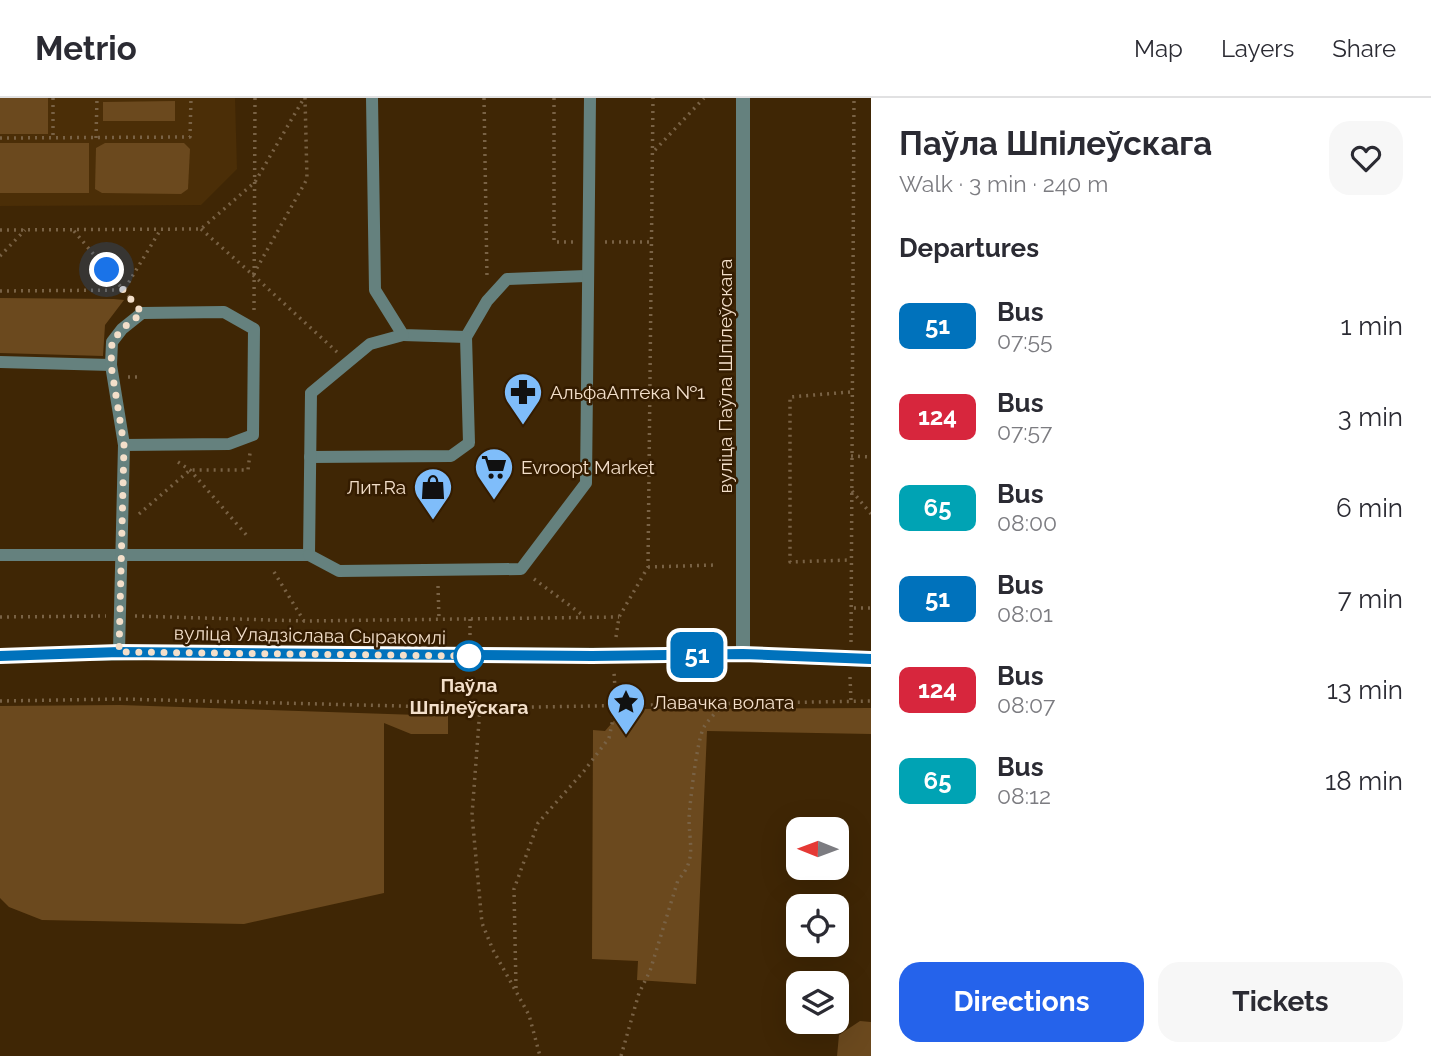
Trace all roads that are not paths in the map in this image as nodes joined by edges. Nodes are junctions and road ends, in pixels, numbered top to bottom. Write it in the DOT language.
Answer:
graph roads {
  1 [pos="372,98"];
  2 [pos="590,98"];
  3 [pos="743,98"];
  4 [pos="586,276"];
  5 [pos="403,335"];
  6 [pos="466,337"];
  7 [pos="0,362"];
  8 [pos="111,365"];
  9 [pos="124,445"];
  10 [pos="310,457"];
  11 [pos="0,555"];
  12 [pos="123,555"];
  13 [pos="309,555"];
  14 [pos="119,652"];
  15 [pos="743,654"];
  16 [pos="0,656"];
  17 [pos="871,660"];
  1 -- 5 [label="lane"];
  2 -- 4 [label="lane"];
  3 -- 15 [label="street, вуліца Паўла Шпілеўскага"];
  4 -- 6 [label="lane"];
  4 -- 13 [label="lane"];
  5 -- 6 [label="lane"];
  5 -- 10 [label="lane"];
  6 -- 10 [label="lane"];
  7 -- 8 [label="lane"];
  8 -- 9 [label="lane"];
  8 -- 9 [label="lane"];
  9 -- 12 [label="lane"];
  10 -- 13 [label="lane"];
  11 -- 12 [label="lane"];
  12 -- 13 [label="lane"];
  12 -- 14 [label="lane"];
  14 -- 15 [label="street, вуліца Уладзіслава Сыракомлі"];
  14 -- 16 [label="street, вуліца Уладзіслава Сыракомлі"];
  15 -- 17 [label="street, вуліца Уладзіслава Сыракомлі"];
}
